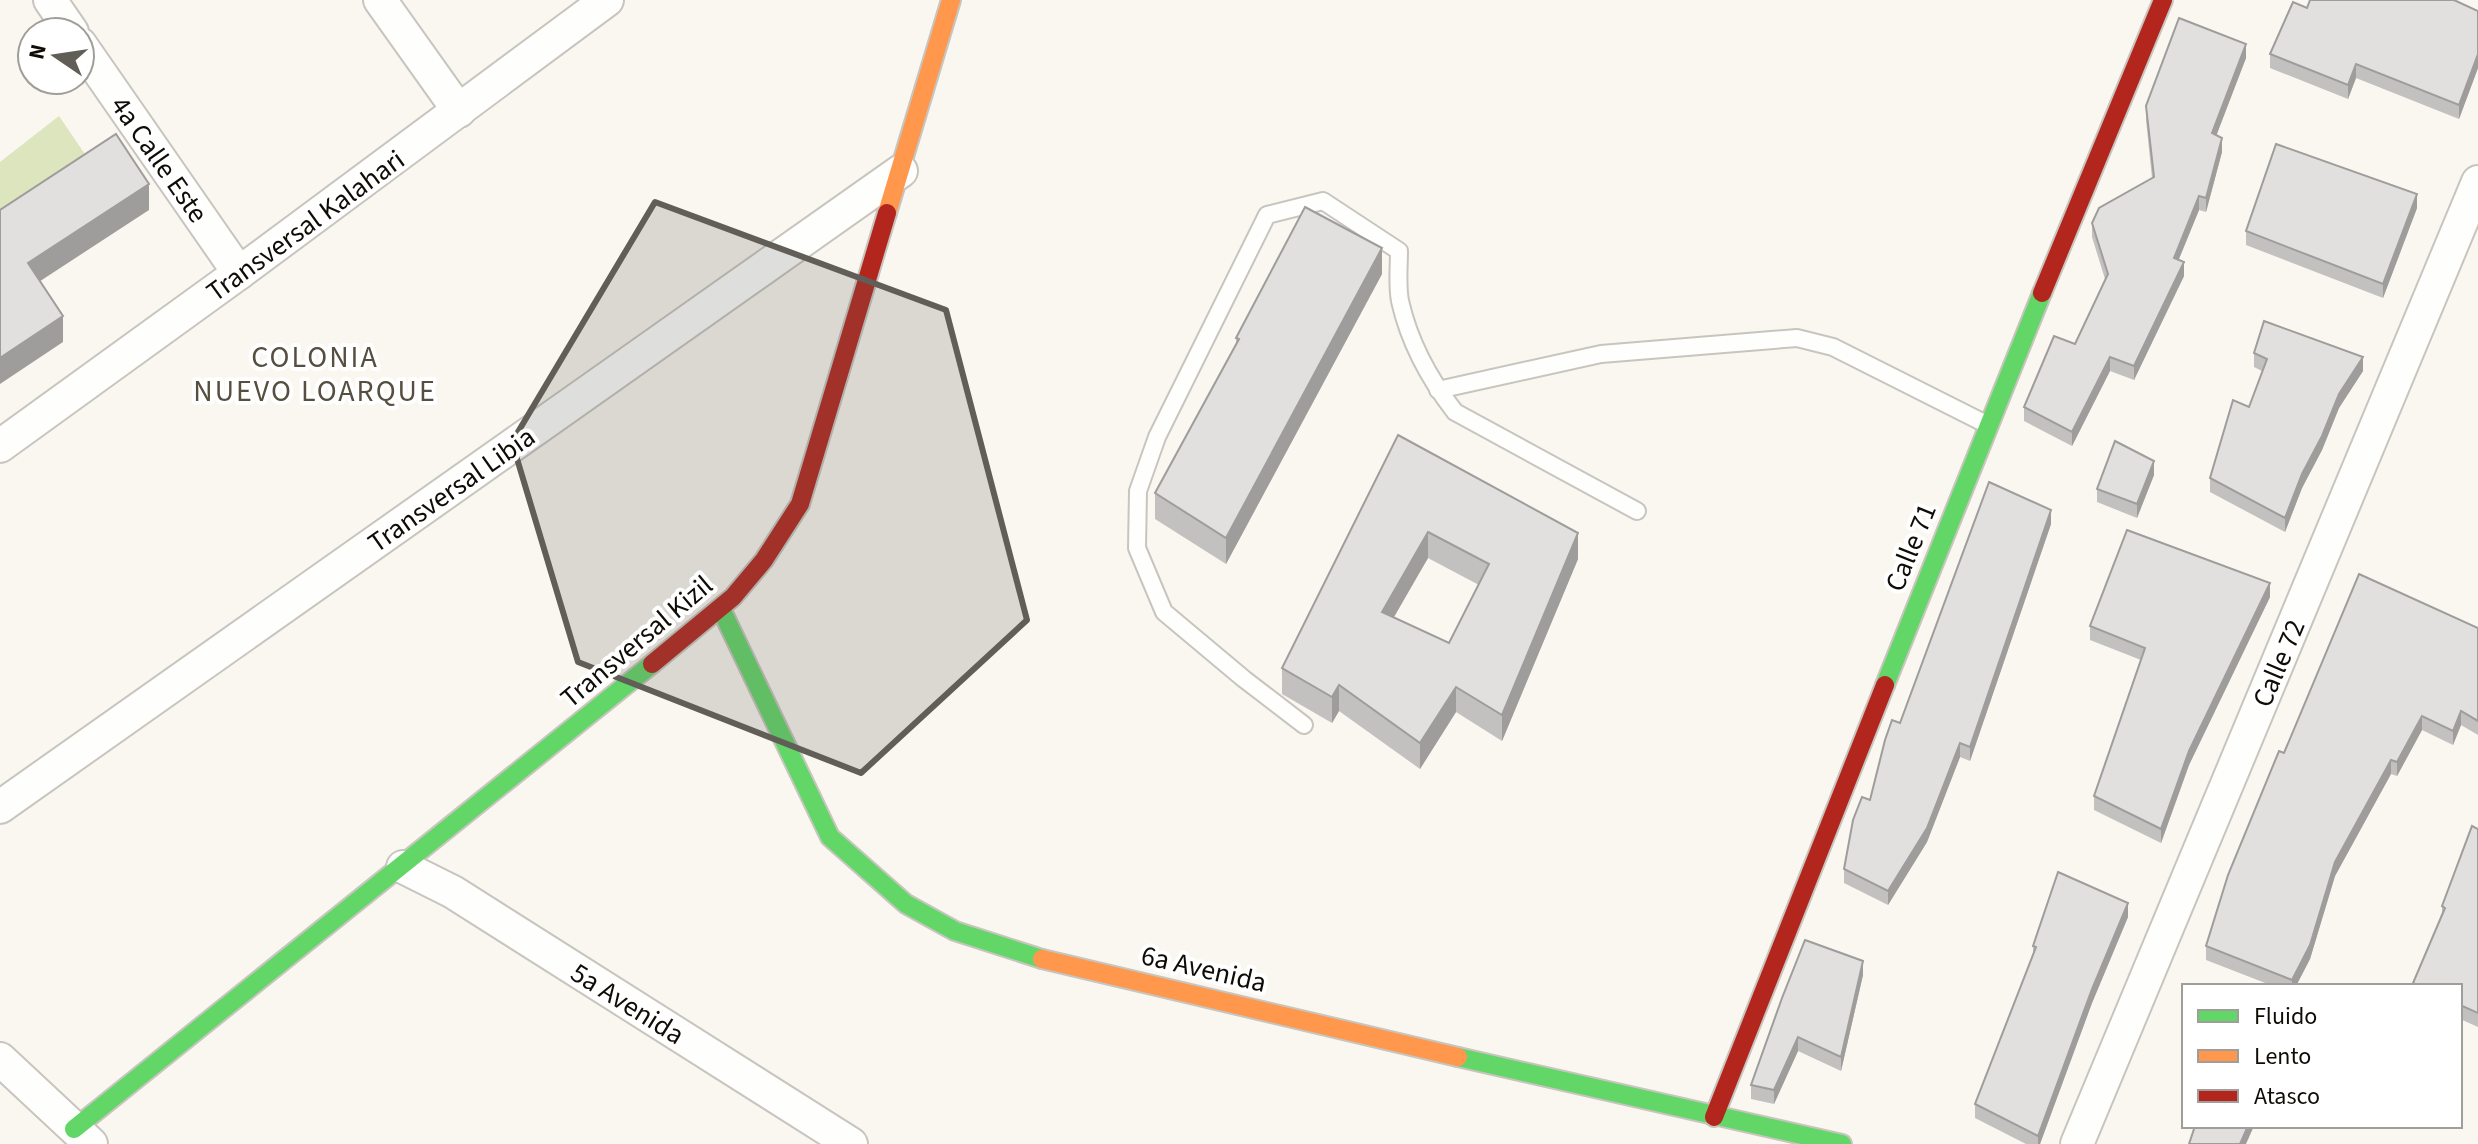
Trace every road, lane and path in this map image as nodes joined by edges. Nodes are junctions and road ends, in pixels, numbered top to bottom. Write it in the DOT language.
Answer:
graph roads {
  1 [pos="380,0"];
  2 [pos="607,0"];
  3 [pos="951,0"];
  4 [pos="2163,0"];
  5 [pos="96,67"];
  6 [pos="459,111"];
  7 [pos="901,171"];
  8 [pos="2478,182"];
  9 [pos="239,273"];
  10 [pos="1438,390"];
  11 [pos="1988,425"];
  12 [pos="2,442"];
  13 [pos="1637,511"];
  14 [pos="721,609"];
  15 [pos="1304,725"];
  16 [pos="0,807"];
  17 [pos="403,867"];
  18 [pos="0,1059"];
  19 [pos="1714,1117"];
  20 [pos="82,1137"];
  21 [pos="851,1144"];
  22 [pos="1842,1144"];
  23 [pos="2077,1144"];
  1 -- 6 [label="street"];
  2 -- 6 [label="street, Transversal Kalahari"];
  3 -- 7 [label="street, Transversal Kizil"];
  4 -- 11 [label="street, Calle 71"];
  5 -- 9 [label="street, 4a Calle Este"];
  6 -- 9 [label="street, Transversal Kalahari"];
  7 -- 14 [label="street, Transversal Kizil"];
  7 -- 16 [label="street, Transversal Libia"];
  8 -- 23 [label="street, Calle 72"];
  9 -- 12 [label="street, Transversal Kalahari"];
  10 -- 11 [label="lane"];
  10 -- 13 [label="lane"];
  10 -- 15 [label="lane"];
  11 -- 19 [label="street, Calle 71"];
  14 -- 17 [label="street, Transversal Kizil"];
  14 -- 19 [label="street, 6a Avenida"];
  17 -- 20 [label="street, Transversal Kizil"];
  17 -- 21 [label="street, 5a Avenida"];
  18 -- 20 [label="street"];
  19 -- 22 [label="street, 6a Avenida"];
}
